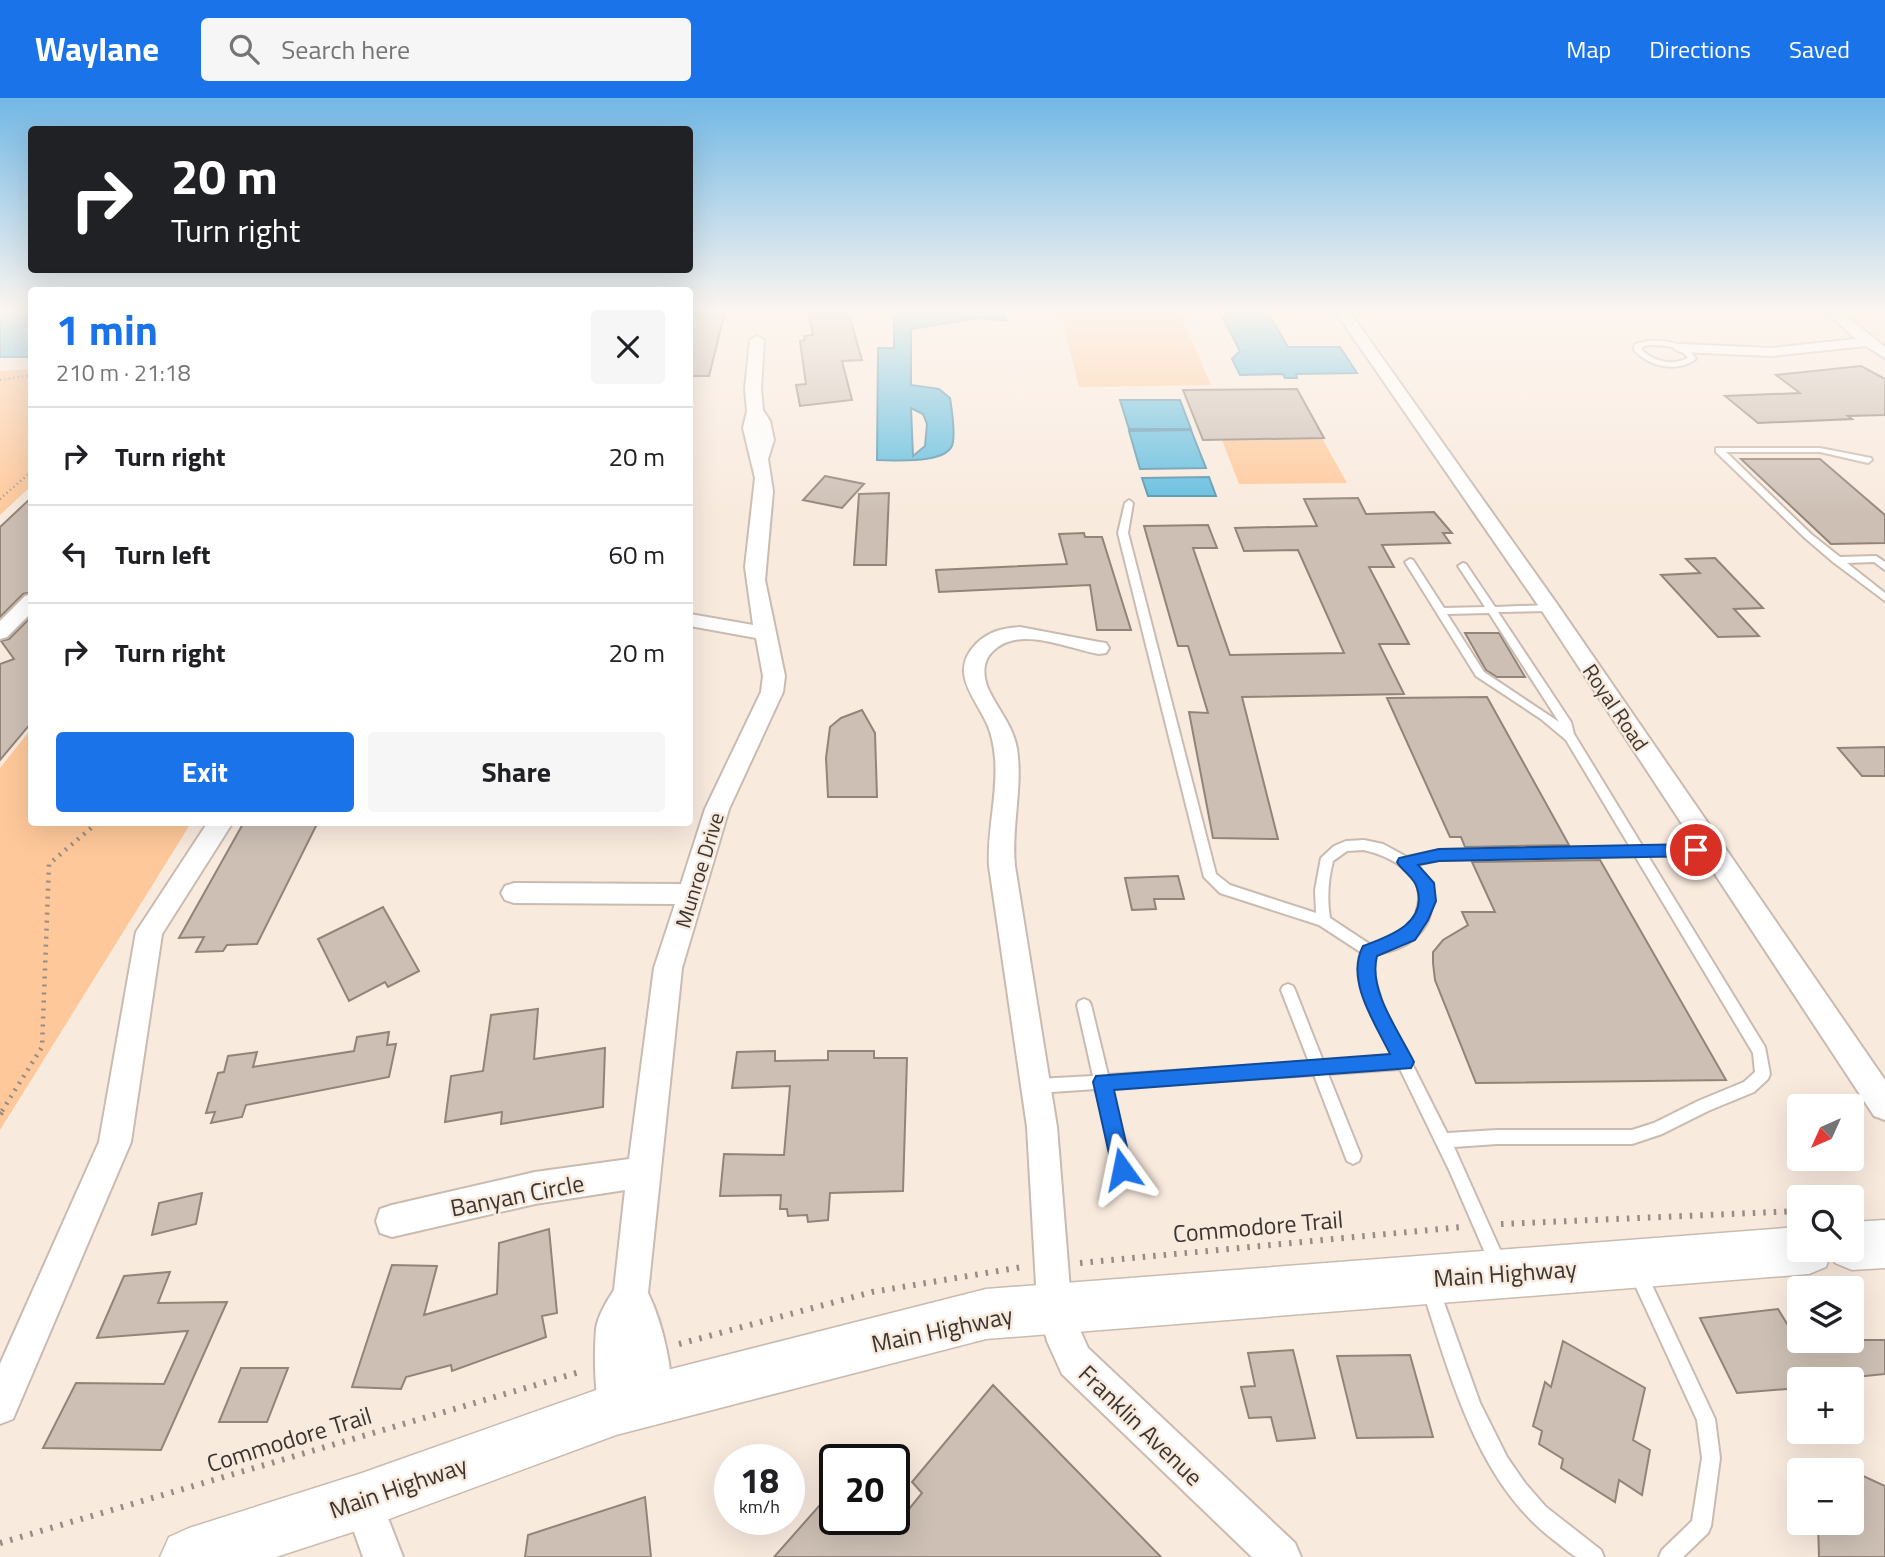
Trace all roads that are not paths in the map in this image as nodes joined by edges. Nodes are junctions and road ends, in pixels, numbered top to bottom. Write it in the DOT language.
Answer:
graph roads {
  1 [pos="754,379"];
  2 [pos="1389,379"];
  3 [pos="1868,460"];
  4 [pos="1129,503"];
  5 [pos="1836,560"];
  6 [pos="1410,562"];
  7 [pos="1463,566"];
  8 [pos="1885,567"];
  9 [pos="1885,598"];
  10 [pos="28,604"];
  11 [pos="1549,608"];
  12 [pos="1493,610"];
  13 [pos="1443,611"];
  14 [pos="693,621"];
  15 [pos="0,634"];
  16 [pos="766,635"];
  17 [pos="1099,649"];
  18 [pos="1570,737"];
  19 [pos="218,826"];
  20 [pos="1640,850"];
  21 [pos="1711,850"];
  22 [pos="1405,862"];
  23 [pos="514,893"];
  24 [pos="692,894"];
  25 [pos="1324,921"];
  26 [pos="1369,951"];
  27 [pos="1288,990"];
  28 [pos="1084,1005"];
  29 [pos="1404,1062"];
  30 [pos="1317,1067"];
  31 [pos="1103,1082"];
  32 [pos="1037,1086"];
  33 [pos="1885,1106"];
  34 [pos="1442,1141"];
  35 [pos="1353,1156"];
  36 [pos="1122,1169"];
  37 [pos="643,1172"];
  38 [pos="392,1221"];
  39 [pos="1885,1244"];
  40 [pos="1864,1245"];
  41 [pos="1787,1252"];
  42 [pos="1633,1263"];
  43 [pos="1502,1273"];
  44 [pos="1047,1276"];
  45 [pos="1427,1278"];
  46 [pos="620,1393"];
  47 [pos="0,1404"];
  48 [pos="362,1501"];
  49 [pos="189,1557"];
  50 [pos="383,1557"];
  51 [pos="1281,1557"];
  52 [pos="1594,1557"];
  53 [pos="1670,1557"];
  1 -- 16 [label="street, Munroe Drive"];
  2 -- 11 [label="street, Royal Road"];
  3 -- 5 [label="lane"];
  4 -- 25 [label="lane"];
  5 -- 8 [label="lane"];
  5 -- 9 [label="lane"];
  6 -- 13 [label="lane"];
  7 -- 12 [label="lane"];
  10 -- 15 [label="street"];
  11 -- 12 [label="lane"];
  11 -- 21 [label="street, Royal Road"];
  12 -- 13 [label="lane"];
  12 -- 18 [label="lane"];
  13 -- 18 [label="lane"];
  14 -- 16 [label="street"];
  16 -- 24 [label="street, Munroe Drive"];
  17 -- 32 [label="street, Franklin Avenue"];
  18 -- 20 [label="lane"];
  19 -- 47 [label="street"];
  20 -- 21 [label="lane"];
  20 -- 22 [label="lane"];
  20 -- 34 [label="lane"];
  21 -- 33 [label="street, Royal Road"];
  22 -- 25 [label="lane"];
  22 -- 26 [label="lane"];
  23 -- 24 [label="street"];
  24 -- 37 [label="street, Munroe Drive"];
  25 -- 26 [label="lane"];
  26 -- 29 [label="lane"];
  27 -- 30 [label="lane"];
  28 -- 31 [label="lane"];
  29 -- 30 [label="lane"];
  29 -- 34 [label="lane"];
  30 -- 31 [label="lane"];
  30 -- 35 [label="lane"];
  31 -- 32 [label="lane"];
  31 -- 36 [label="lane"];
  32 -- 44 [label="street, Franklin Avenue"];
  34 -- 43 [label="lane"];
  37 -- 38 [label="street, Banyan Circle"];
  37 -- 46 [label="street, Munroe Drive"];
  39 -- 40 [label="main road"];
  41 -- 42 [label="main road, Main Highway"];
  42 -- 43 [label="main road, Main Highway"];
  42 -- 53 [label="lane"];
  43 -- 45 [label="main road, Main Highway"];
  44 -- 45 [label="main road, Main Highway"];
  44 -- 46 [label="main road, Main Highway"];
  44 -- 51 [label="street, Franklin Avenue"];
  45 -- 52 [label="lane"];
  46 -- 48 [label="main road, Main Highway"];
  48 -- 49 [label="main road, Main Highway"];
  48 -- 50 [label="street"];
}
